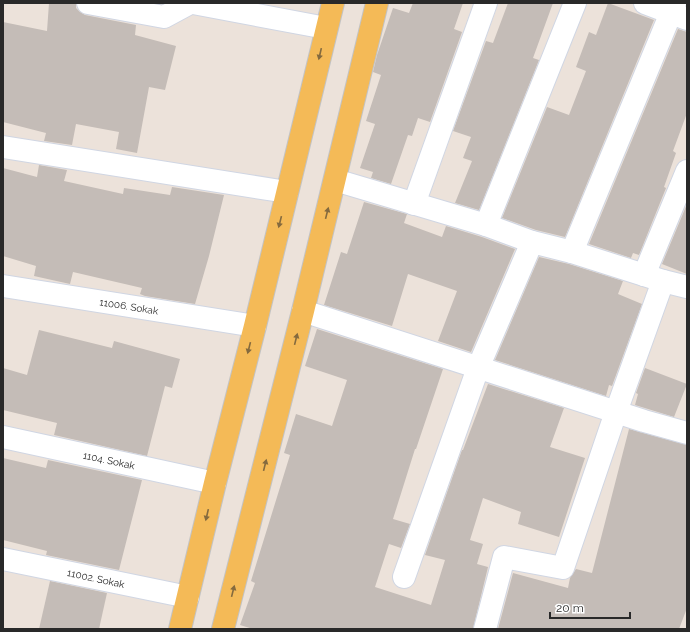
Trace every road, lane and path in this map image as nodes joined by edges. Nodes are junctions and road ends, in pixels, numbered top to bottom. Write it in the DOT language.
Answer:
graph roads {
  1 [pos="88,3"];
  2 [pos="190,3"];
  3 [pos="194,3"];
  4 [pos="333,3"];
  5 [pos="377,3"];
  6 [pos="486,3"];
  7 [pos="575,3"];
  8 [pos="645,3"];
  9 [pos="164,10"];
  10 [pos="678,12"];
  11 [pos="326,28"];
  12 [pos="3,147"];
  13 [pos="687,171"];
  14 [pos="335,180"];
  15 [pos="287,192"];
  16 [pos="414,204"];
  17 [pos="486,225"];
  18 [pos="532,242"];
  19 [pos="572,252"];
  20 [pos="654,278"];
  21 [pos="3,286"];
  22 [pos="687,287"];
  23 [pos="303,311"];
  24 [pos="255,326"];
  25 [pos="478,368"];
  26 [pos="616,412"];
  27 [pos="687,433"];
  28 [pos="3,437"];
  29 [pos="215,483"];
  30 [pos="3,559"];
  31 [pos="404,577"];
  32 [pos="188,597"];
  33 [pos="180,629"];
  34 [pos="223,629"];
  35 [pos="485,629"];
  1 -- 9 [label="street"];
  2 -- 9 [label="street"];
  3 -- 11 [label="street"];
  4 -- 11 [label="main road"];
  5 -- 14 [label="main road"];
  6 -- 16 [label="street"];
  7 -- 17 [label="street"];
  8 -- 10 [label="street"];
  10 -- 19 [label="street"];
  11 -- 15 [label="main road, one-way"];
  12 -- 15 [label="street"];
  13 -- 20 [label="street"];
  14 -- 16 [label="street"];
  23 -- 14 [label="main road, one-way"];
  15 -- 24 [label="main road, one-way"];
  16 -- 17 [label="street"];
  17 -- 18 [label="street"];
  18 -- 19 [label="street"];
  18 -- 25 [label="street"];
  19 -- 20 [label="street"];
  20 -- 22 [label="street"];
  20 -- 26 [label="street"];
  21 -- 24 [label="street, 11006. Sokak"];
  23 -- 25 [label="street"];
  34 -- 23 [label="main road, one-way"];
  24 -- 29 [label="main road, one-way"];
  25 -- 26 [label="street"];
  25 -- 31 [label="street"];
  26 -- 27 [label="street"];
  26 -- 35 [label="street"];
  28 -- 29 [label="street, 1104. Sokak"];
  29 -- 32 [label="main road, one-way"];
  30 -- 32 [label="street, 11002. Sokak"];
  32 -- 33 [label="main road"];
}
